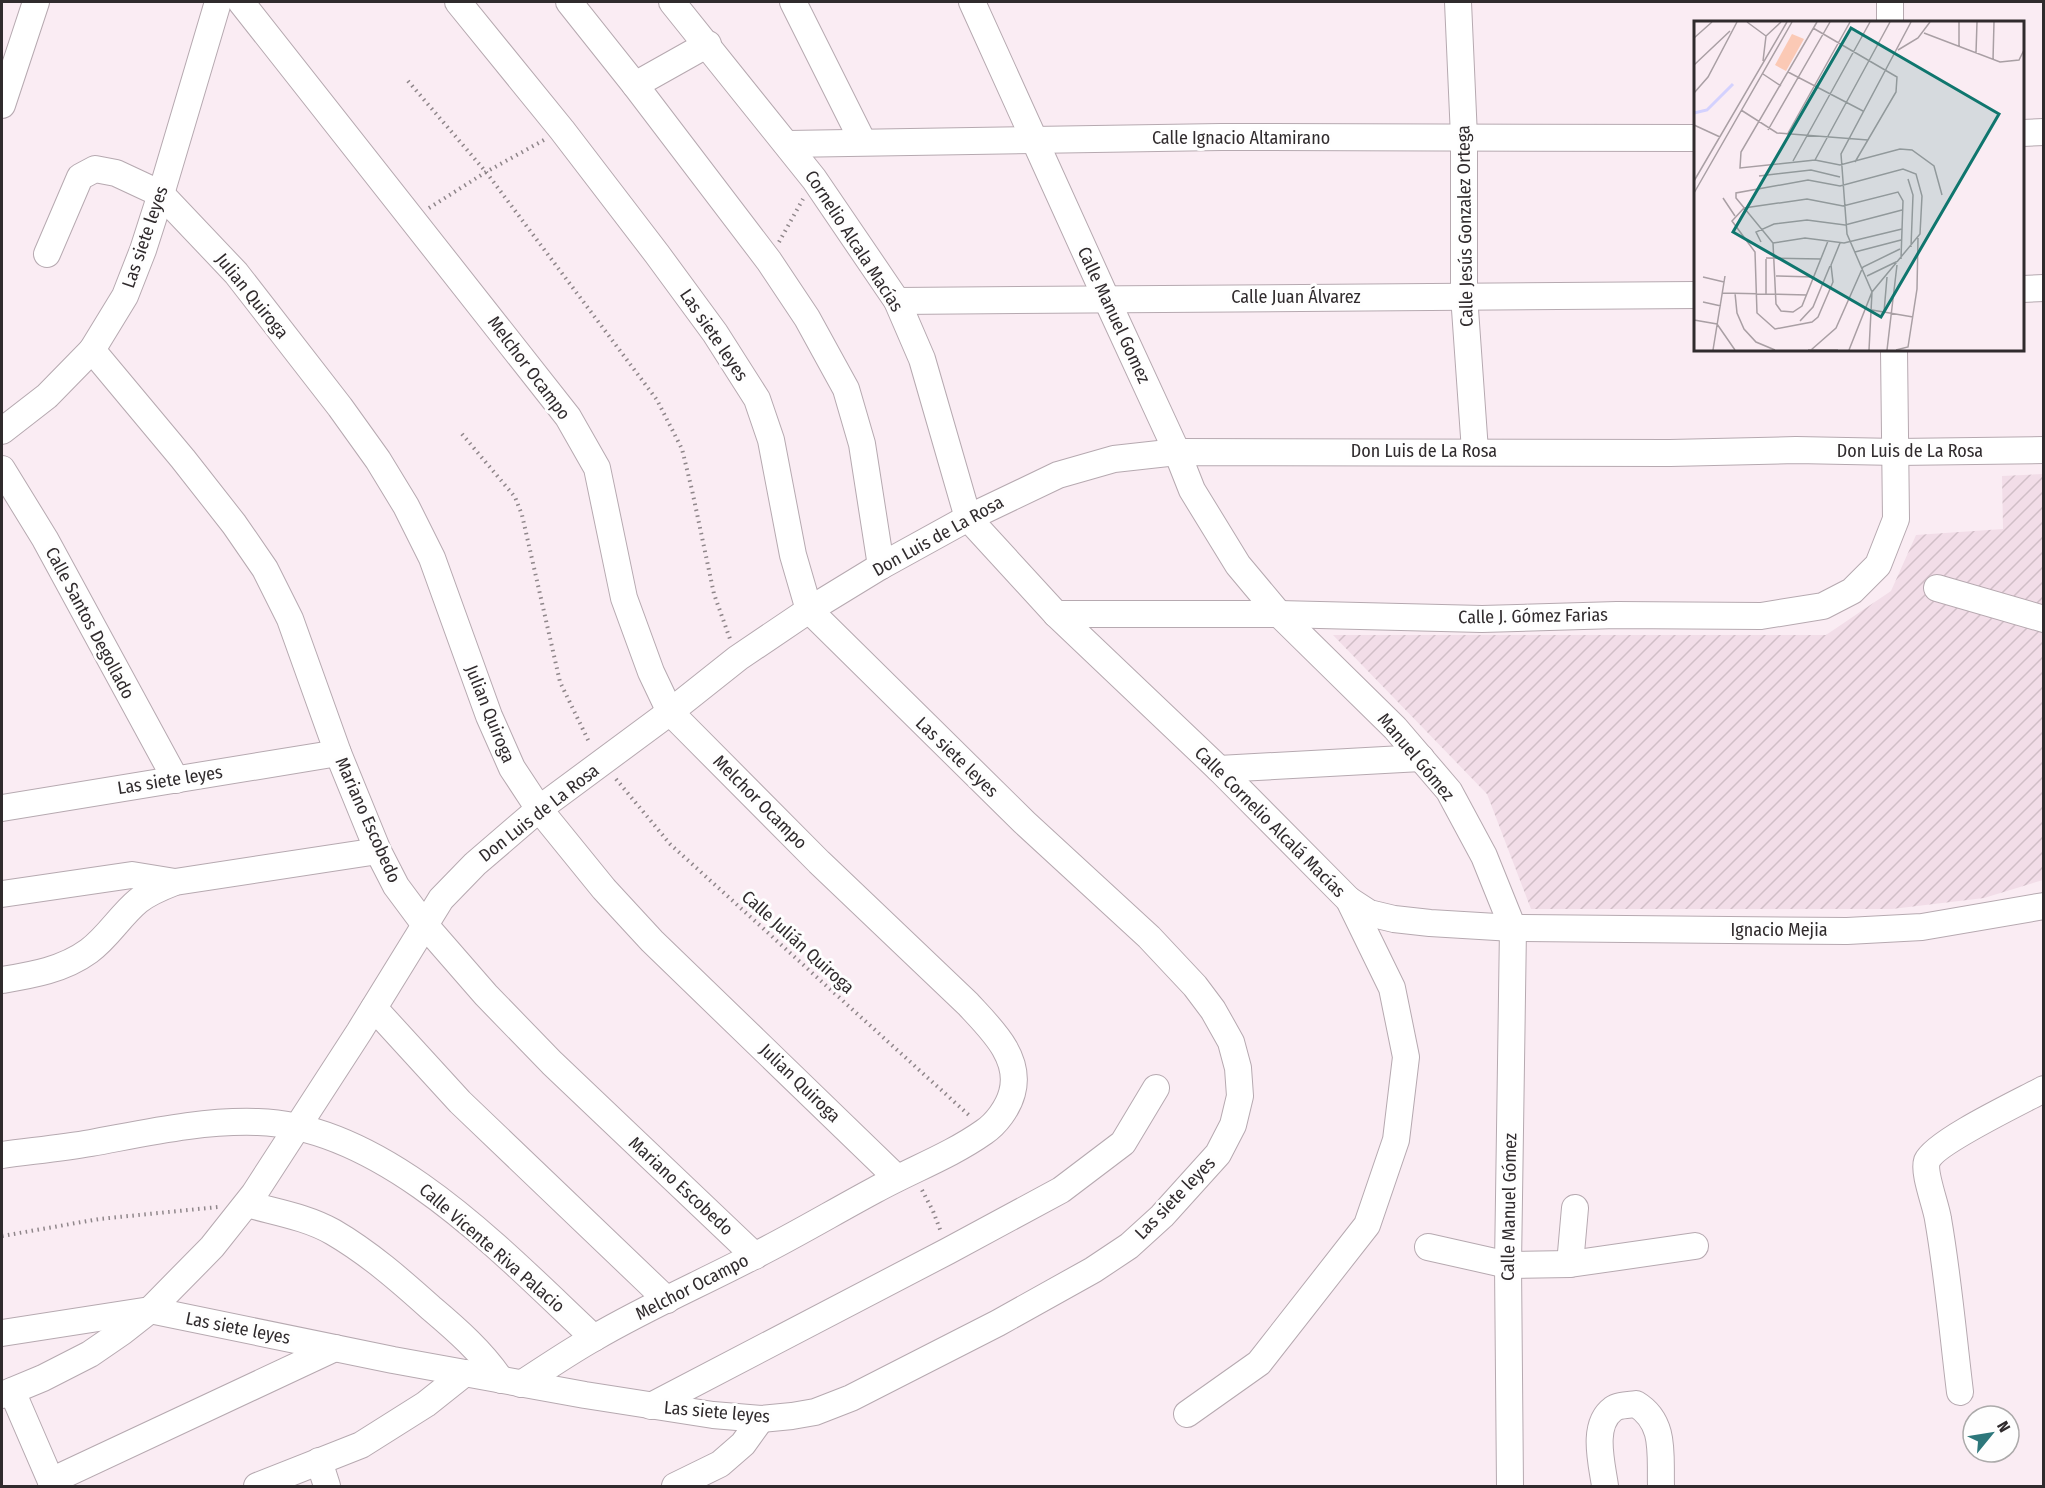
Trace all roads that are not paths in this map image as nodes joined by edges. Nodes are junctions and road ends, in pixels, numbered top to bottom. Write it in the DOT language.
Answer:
graph roads {
  1 [pos="36,2"];
  2 [pos="218,2"];
  3 [pos="241,2"];
  4 [pos="458,2"];
  5 [pos="569,2"];
  6 [pos="672,2"];
  7 [pos="793,2"];
  8 [pos="972,2"];
  9 [pos="1458,2"];
  10 [pos="1890,2"];
  11 [pos="1890,21"];
  12 [pos="708,44"];
  13 [pos="635,85"];
  14 [pos="2,105"];
  15 [pos="2043,132"];
  16 [pos="2024,134"];
  17 [pos="1464,137"];
  18 [pos="1694,138"];
  19 [pos="1034,139"];
  20 [pos="863,142"];
  21 [pos="788,144"];
  22 [pos="161,194"];
  23 [pos="47,254"];
  24 [pos="2043,288"];
  25 [pos="2024,289"];
  26 [pos="1694,295"];
  27 [pos="1464,296"];
  28 [pos="1106,298"];
  29 [pos="897,301"];
  30 [pos="92,350"];
  31 [pos="1894,351"];
  32 [pos="2,430"];
  33 [pos="2043,450"];
  34 [pos="1475,451"];
  35 [pos="1177,452"];
  36 [pos="1896,452"];
  37 [pos="2,469"];
  38 [pos="968,518"];
  39 [pos="881,566"];
  40 [pos="1937,588"];
  41 [pos="808,610"];
  42 [pos="1056,614"];
  43 [pos="1279,614"];
  44 [pos="2043,619"];
  45 [pos="670,712"];
  46 [pos="338,753"];
  47 [pos="1421,758"];
  48 [pos="1219,769"];
  49 [pos="176,780"];
  50 [pos="3,804"];
  51 [pos="539,809"];
  52 [pos="378,851"];
  53 [pos="175,882"];
  54 [pos="2,894"];
  55 [pos="1349,900"];
  56 [pos="2043,906"];
  57 [pos="425,925"];
  58 [pos="1513,928"];
  59 [pos="2,980"];
  60 [pos="374,1008"];
  61 [pos="1156,1088"];
  62 [pos="2043,1089"];
  63 [pos="297,1127"];
  64 [pos="2,1155"];
  65 [pos="905,1174"];
  66 [pos="246,1204"];
  67 [pos="1575,1208"];
  68 [pos="1695,1246"];
  69 [pos="1428,1247"];
  70 [pos="755,1256"];
  71 [pos="1570,1264"];
  72 [pos="1508,1265"];
  73 [pos="668,1300"];
  74 [pos="150,1310"];
  75 [pos="2,1333"];
  76 [pos="594,1338"];
  77 [pos="335,1348"];
  78 [pos="465,1373"];
  79 [pos="511,1382"];
  80 [pos="1960,1392"];
  81 [pos="7,1393"];
  82 [pos="651,1406"];
  83 [pos="1187,1414"];
  84 [pos="761,1419"];
  85 [pos="319,1461"];
  86 [pos="52,1484"];
  87 [pos="257,1486"];
  88 [pos="327,1486"];
  89 [pos="675,1486"];
  90 [pos="1510,1486"];
  91 [pos="1605,1486"];
  92 [pos="1661,1486"];
  1 -- 14 [label="street"];
  2 -- 22 [label="street, Las siete leyes"];
  3 -- 45 [label="street, Melchor Ocampo"];
  4 -- 41 [label="street, Las siete leyes"];
  5 -- 13 [label="street"];
  6 -- 12 [label="street, Cornelio Alcala Macías"];
  7 -- 20 [label="street"];
  8 -- 19 [label="street, Calle Manuel Gomez"];
  9 -- 17 [label="street, Calle Jesús Gonzalez Ortega"];
  10 -- 11 [label="street"];
  12 -- 13 [label="street"];
  12 -- 21 [label="street, Cornelio Alcala Macías"];
  13 -- 39 [label="street"];
  15 -- 16 [label="street"];
  17 -- 18 [label="street, Calle Ignacio Altamirano"];
  17 -- 19 [label="street, Calle Ignacio Altamirano"];
  17 -- 27 [label="street, Calle Jesús Gonzalez Ortega"];
  19 -- 20 [label="street, Calle Ignacio Altamirano"];
  19 -- 28 [label="street, Calle Manuel Gomez"];
  20 -- 21 [label="street, Calle Ignacio Altamirano"];
  21 -- 29 [label="street, Cornelio Alcala Macías"];
  22 -- 23 [label="street"];
  22 -- 30 [label="street, Las siete leyes"];
  22 -- 51 [label="street, Julian Quiroga"];
  24 -- 25 [label="street"];
  26 -- 27 [label="street, Calle Juan Álvarez"];
  27 -- 28 [label="street, Calle Juan Álvarez"];
  27 -- 34 [label="street, Calle Jesús Gonzalez Ortega"];
  28 -- 29 [label="street, Calle Juan Álvarez"];
  28 -- 35 [label="street, Calle Manuel Gomez"];
  29 -- 38 [label="street, Cornelio Alcala Macías"];
  30 -- 32 [label="street, Las siete leyes"];
  30 -- 46 [label="street, Mariano Escobedo"];
  31 -- 36 [label="street, Calle J. Gómez Farias"];
  33 -- 36 [label="street, Don Luis de La Rosa"];
  34 -- 35 [label="street, Don Luis de La Rosa"];
  34 -- 36 [label="street, Don Luis de La Rosa"];
  35 -- 38 [label="street, Don Luis de La Rosa"];
  35 -- 43 [label="street, Calle Manuel Gomez"];
  36 -- 43 [label="street, Calle J. Gómez Farias"];
  37 -- 49 [label="street, Calle Santos Degollado"];
  38 -- 39 [label="street, Don Luis de La Rosa"];
  38 -- 42 [label="street, Calle Cornelio Alcalá Macías"];
  39 -- 41 [label="street, Don Luis de La Rosa"];
  40 -- 44 [label="street"];
  41 -- 45 [label="street, Don Luis de La Rosa"];
  41 -- 84 [label="street, Las siete leyes"];
  42 -- 43 [label="street, Calle J. Gómez Farias"];
  42 -- 48 [label="street, Calle Cornelio Alcalá Macías"];
  43 -- 47 [label="street, Manuel Gómez"];
  45 -- 51 [label="street, Don Luis de La Rosa"];
  45 -- 65 [label="street, Melchor Ocampo"];
  46 -- 49 [label="street, Las siete leyes"];
  46 -- 52 [label="street, Mariano Escobedo"];
  47 -- 48 [label="street"];
  47 -- 58 [label="street, Manuel Gómez"];
  48 -- 55 [label="street, Calle Cornelio Alcalá Macías"];
  49 -- 50 [label="street, Las siete leyes"];
  51 -- 57 [label="street, Don Luis de La Rosa"];
  51 -- 65 [label="street, Julian Quiroga"];
  52 -- 53 [label="street"];
  52 -- 57 [label="street, Mariano Escobedo"];
  53 -- 54 [label="street"];
  53 -- 59 [label="street"];
  55 -- 58 [label="street, Ignacio Mejia"];
  55 -- 83 [label="street, Calle Cornelio Alcalá Macías"];
  56 -- 58 [label="street, Ignacio Mejia"];
  57 -- 60 [label="street, Don Luis de La Rosa"];
  57 -- 70 [label="street, Mariano Escobedo"];
  58 -- 72 [label="street, Calle Manuel Gómez"];
  60 -- 63 [label="street, Don Luis de La Rosa"];
  60 -- 73 [label="street"];
  61 -- 82 [label="street"];
  62 -- 80 [label="street"];
  63 -- 64 [label="street, Calle Vicente Riva Palacio"];
  63 -- 66 [label="street, Don Luis de La Rosa"];
  63 -- 76 [label="street, Calle Vicente Riva Palacio"];
  65 -- 70 [label="street, Melchor Ocampo"];
  66 -- 74 [label="street, Don Luis de La Rosa"];
  66 -- 79 [label="street"];
  67 -- 71 [label="street"];
  68 -- 71 [label="street"];
  69 -- 72 [label="street"];
  70 -- 73 [label="street, Melchor Ocampo"];
  71 -- 72 [label="street"];
  72 -- 90 [label="street, Calle Manuel Gómez"];
  73 -- 76 [label="street, Melchor Ocampo"];
  74 -- 75 [label="street, Las siete leyes"];
  74 -- 77 [label="street, Las siete leyes"];
  74 -- 81 [label="street"];
  76 -- 79 [label="street, Melchor Ocampo"];
  77 -- 78 [label="street, Las siete leyes"];
  77 -- 86 [label="street"];
  78 -- 79 [label="street, Las siete leyes"];
  78 -- 85 [label="street"];
  79 -- 82 [label="street, Las siete leyes"];
  81 -- 86 [label="street"];
  82 -- 84 [label="street, Las siete leyes"];
  84 -- 89 [label="street"];
  85 -- 87 [label="street"];
  85 -- 88 [label="street"];
  91 -- 92 [label="street"];
}
